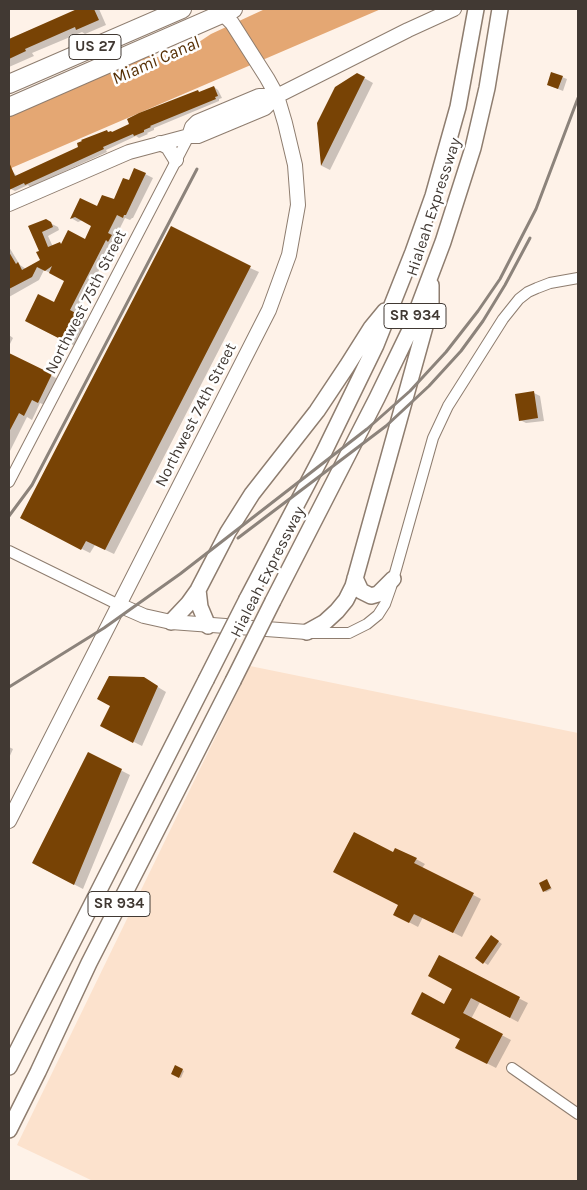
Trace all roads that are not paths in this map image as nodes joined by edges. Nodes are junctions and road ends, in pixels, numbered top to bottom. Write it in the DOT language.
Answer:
graph roads {
  1 [pos="182,9"];
  2 [pos="454,9"];
  3 [pos="476,9"];
  4 [pos="500,9"];
  5 [pos="226,13"];
  6 [pos="9,84"];
  7 [pos="277,96"];
  8 [pos="9,107"];
  9 [pos="189,136"];
  10 [pos="160,143"];
  11 [pos="176,160"];
  12 [pos="9,204"];
  13 [pos="432,273"];
  14 [pos="578,278"];
  15 [pos="395,299"];
  16 [pos="9,482"];
  17 [pos="9,551"];
  18 [pos="355,578"];
  19 [pos="393,579"];
  20 [pos="198,590"];
  21 [pos="119,605"];
  22 [pos="171,622"];
  23 [pos="208,626"];
  24 [pos="307,632"];
  25 [pos="9,821"];
  26 [pos="9,1067"];
  27 [pos="512,1068"];
  28 [pos="578,1114"];
  29 [pos="9,1130"];
  1 -- 6 [label="highway, US 27"];
  2 -- 7 [label="main road"];
  3 -- 15 [label="main road, Hialeah Expressway / SR 934"];
  4 -- 13 [label="main road, Hialeah Expressway / SR 934"];
  5 -- 7 [label="main road, Northwest 74th Street"];
  5 -- 8 [label="highway, US 27"];
  7 -- 9 [label="main road"];
  7 -- 21 [label="main road, Northwest 74th Street"];
  9 -- 10 [label="main road"];
  9 -- 11 [label="street, Northwest 75th Street"];
  10 -- 11 [label="main road"];
  10 -- 12 [label="main road"];
  11 -- 16 [label="street, Northwest 75th Street"];
  13 -- 18 [label="main road"];
  13 -- 29 [label="main road, Hialeah Expressway / SR 934, bridge"];
  14 -- 19 [label="street"];
  15 -- 20 [label="main road"];
  15 -- 26 [label="main road, Hialeah Expressway / SR 934, bridge"];
  17 -- 21 [label="street"];
  18 -- 19 [label="main road"];
  18 -- 24 [label="main road"];
  19 -- 24 [label="street"];
  20 -- 22 [label="main road"];
  20 -- 23 [label="main road"];
  21 -- 22 [label="main road"];
  21 -- 25 [label="main road, Northwest 74th Street"];
  22 -- 23 [label="main road"];
  23 -- 24 [label="main road"];
  27 -- 28 [label="street"];
}
